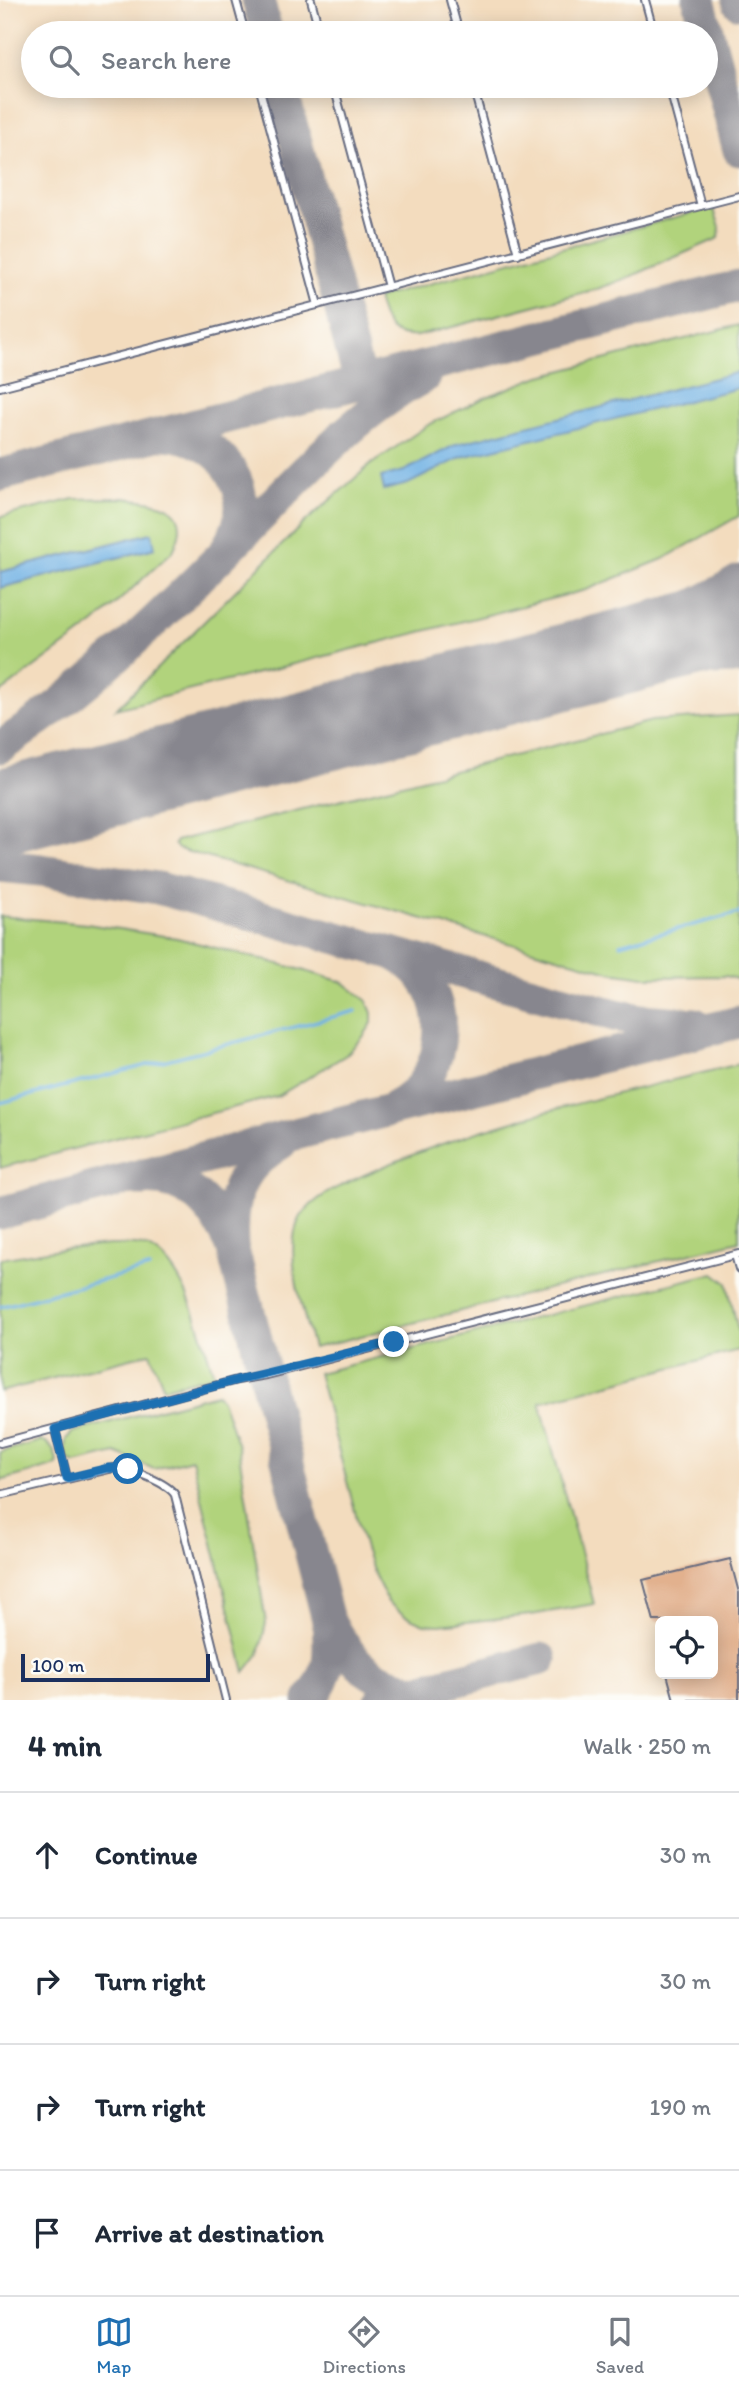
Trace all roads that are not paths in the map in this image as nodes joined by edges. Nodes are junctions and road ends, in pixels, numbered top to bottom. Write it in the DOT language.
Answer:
graph roads {
  1 [pos="236,0"];
  2 [pos="312,0"];
  3 [pos="450,0"];
  4 [pos="646,0"];
  5 [pos="242,21"];
  6 [pos="317,21"];
  7 [pos="456,21"];
  8 [pos="651,21"];
  9 [pos="262,98"];
  10 [pos="337,98"];
  11 [pos="476,98"];
  12 [pos="671,98"];
  13 [pos="739,196"];
  14 [pos="701,206"];
  15 [pos="517,254"];
  16 [pos="388,287"];
  17 [pos="318,305"];
  18 [pos="0,387"];
  19 [pos="737,1254"];
  20 [pos="739,1269"];
  21 [pos="55,1429"];
  22 [pos="0,1443"];
  23 [pos="67,1478"];
  24 [pos="0,1495"];
  25 [pos="226,1700"];
  1 -- 5 [label="lane"];
  2 -- 6 [label="lane"];
  3 -- 7 [label="lane"];
  4 -- 8 [label="lane"];
  9 -- 17 [label="lane"];
  10 -- 16 [label="lane"];
  11 -- 15 [label="lane"];
  12 -- 14 [label="lane"];
  13 -- 14 [label="lane"];
  14 -- 15 [label="lane"];
  15 -- 16 [label="lane"];
  16 -- 17 [label="lane"];
  17 -- 18 [label="lane"];
  19 -- 20 [label="lane"];
  19 -- 21 [label="lane"];
  21 -- 22 [label="lane"];
  21 -- 23 [label="lane"];
  23 -- 24 [label="lane"];
  23 -- 25 [label="lane"];
}
